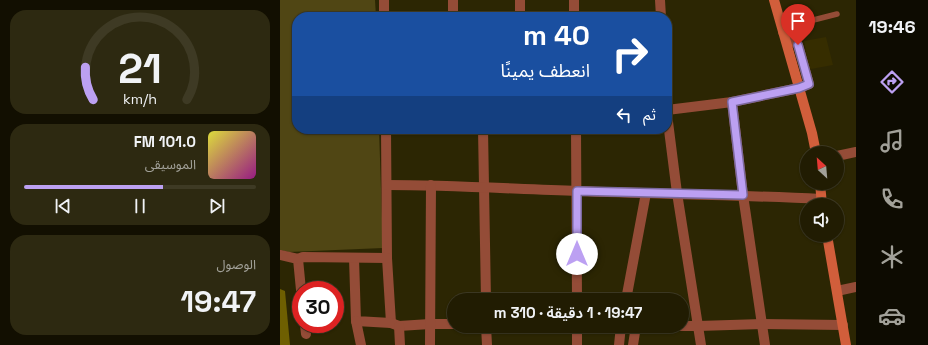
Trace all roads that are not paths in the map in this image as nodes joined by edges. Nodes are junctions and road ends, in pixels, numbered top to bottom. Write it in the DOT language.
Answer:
graph roads {
  1 [pos="384,0"];
  2 [pos="453,0"];
  3 [pos="520,0"];
  4 [pos="574,0"];
  5 [pos="660,0"];
  6 [pos="774,0"];
  7 [pos="384,12"];
  8 [pos="453,12"];
  9 [pos="520,12"];
  10 [pos="574,12"];
  11 [pos="661,12"];
  12 [pos="838,14"];
  13 [pos="783,30"];
  14 [pos="799,88"];
  15 [pos="732,102"];
  16 [pos="672,109"];
  17 [pos="386,134"];
  18 [pos="483,134"];
  19 [pos="576,134"];
  20 [pos="670,134"];
  21 [pos="815,146"];
  22 [pos="856,152"];
  23 [pos="844,155"];
  24 [pos="387,185"];
  25 [pos="431,185"];
  26 [pos="484,186"];
  27 [pos="577,191"];
  28 [pos="646,193"];
  29 [pos="677,193"];
  30 [pos="743,195"];
  31 [pos="800,200"];
  32 [pos="828,242"];
  33 [pos="280,255"];
  34 [pos="354,258"];
  35 [pos="387,258"];
  36 [pos="298,259"];
  37 [pos="300,281"];
  38 [pos="856,287"];
  39 [pos="837,291"];
  40 [pos="486,293"];
  41 [pos="577,293"];
  42 [pos="627,293"];
  43 [pos="356,321"];
  44 [pos="430,324"];
  45 [pos="447,324"];
  46 [pos="762,324"];
  47 [pos="395,325"];
  48 [pos="843,325"];
  49 [pos="689,326"];
  50 [pos="698,326"];
  51 [pos="486,333"];
  52 [pos="577,333"];
  53 [pos="620,333"];
  54 [pos="634,333"];
  55 [pos="361,345"];
  56 [pos="400,345"];
  57 [pos="430,345"];
  58 [pos="487,345"];
  59 [pos="577,345"];
  60 [pos="619,345"];
  61 [pos="633,345"];
  62 [pos="700,345"];
  63 [pos="765,345"];
  64 [pos="846,345"];
  1 -- 7 [label="street"];
  2 -- 8 [label="street"];
  3 -- 9 [label="street"];
  4 -- 10 [label="street"];
  5 -- 11 [label="street"];
  6 -- 13 [label="main road"];
  12 -- 13 [label="lane"];
  13 -- 14 [label="main road"];
  14 -- 15 [label="street"];
  14 -- 21 [label="main road"];
  15 -- 16 [label="street"];
  15 -- 30 [label="street"];
  17 -- 24 [label="street"];
  18 -- 26 [label="street"];
  19 -- 27 [label="street"];
  20 -- 29 [label="street"];
  22 -- 23 [label="street"];
  24 -- 25 [label="street"];
  24 -- 35 [label="street"];
  25 -- 26 [label="street"];
  25 -- 44 [label="street"];
  26 -- 27 [label="street"];
  26 -- 40 [label="street"];
  27 -- 28 [label="street"];
  27 -- 41 [label="street"];
  28 -- 29 [label="street"];
  28 -- 42 [label="street"];
  29 -- 30 [label="street"];
  29 -- 50 [label="street"];
  30 -- 31 [label="street"];
  30 -- 46 [label="street"];
  32 -- 39 [label="main road"];
  33 -- 36 [label="street"];
  34 -- 35 [label="street"];
  34 -- 36 [label="street"];
  34 -- 43 [label="street"];
  35 -- 47 [label="street"];
  36 -- 37 [label="street"];
  38 -- 39 [label="street"];
  39 -- 48 [label="main road"];
  43 -- 47 [label="street"];
  43 -- 55 [label="street"];
  44 -- 45 [label="street"];
  44 -- 47 [label="street"];
  44 -- 57 [label="street"];
  46 -- 48 [label="street"];
  46 -- 50 [label="street"];
  46 -- 63 [label="street"];
  47 -- 56 [label="street"];
  48 -- 64 [label="main road"];
  49 -- 50 [label="street"];
  50 -- 62 [label="street"];
  51 -- 58 [label="street"];
  52 -- 59 [label="street"];
  53 -- 60 [label="street"];
  54 -- 61 [label="street"];
}
